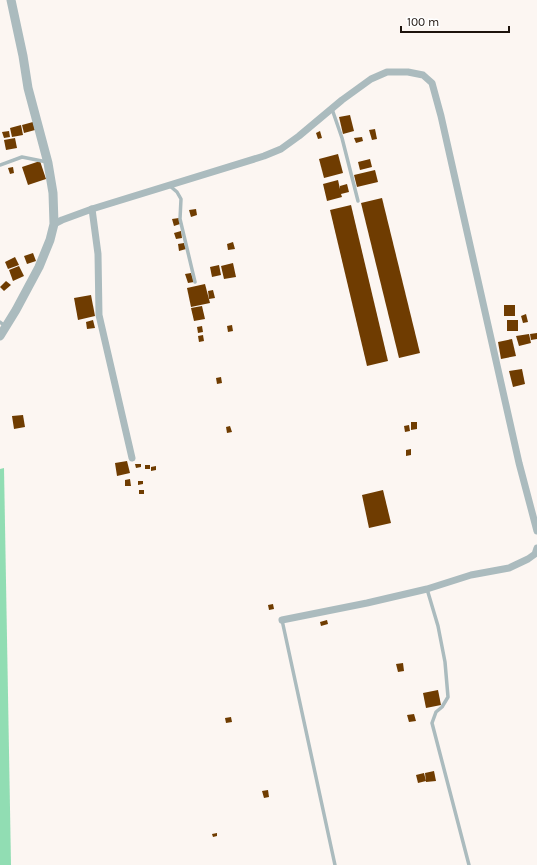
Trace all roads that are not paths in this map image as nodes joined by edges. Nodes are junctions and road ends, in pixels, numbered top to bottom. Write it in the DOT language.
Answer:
graph roads {
  1 [pos="10,0"];
  2 [pos="332,109"];
  3 [pos="48,163"];
  4 [pos="0,165"];
  5 [pos="169,185"];
  6 [pos="358,201"];
  7 [pos="92,209"];
  8 [pos="54,224"];
  9 [pos="195,282"];
  10 [pos="3,324"];
  11 [pos="0,336"];
  12 [pos="132,458"];
  13 [pos="537,531"];
  14 [pos="537,548"];
  15 [pos="427,589"];
  16 [pos="282,620"];
  17 [pos="335,865"];
  18 [pos="469,865"];
  1 -- 3 [label="street"];
  2 -- 5 [label="street"];
  2 -- 6 [label="lane"];
  2 -- 13 [label="street"];
  3 -- 4 [label="lane"];
  3 -- 8 [label="street"];
  5 -- 7 [label="street"];
  5 -- 9 [label="lane"];
  7 -- 8 [label="street"];
  7 -- 12 [label="street"];
  8 -- 10 [label="street"];
  10 -- 11 [label="street"];
  14 -- 15 [label="street"];
  15 -- 16 [label="street"];
  15 -- 18 [label="lane"];
  16 -- 17 [label="lane"];
}
